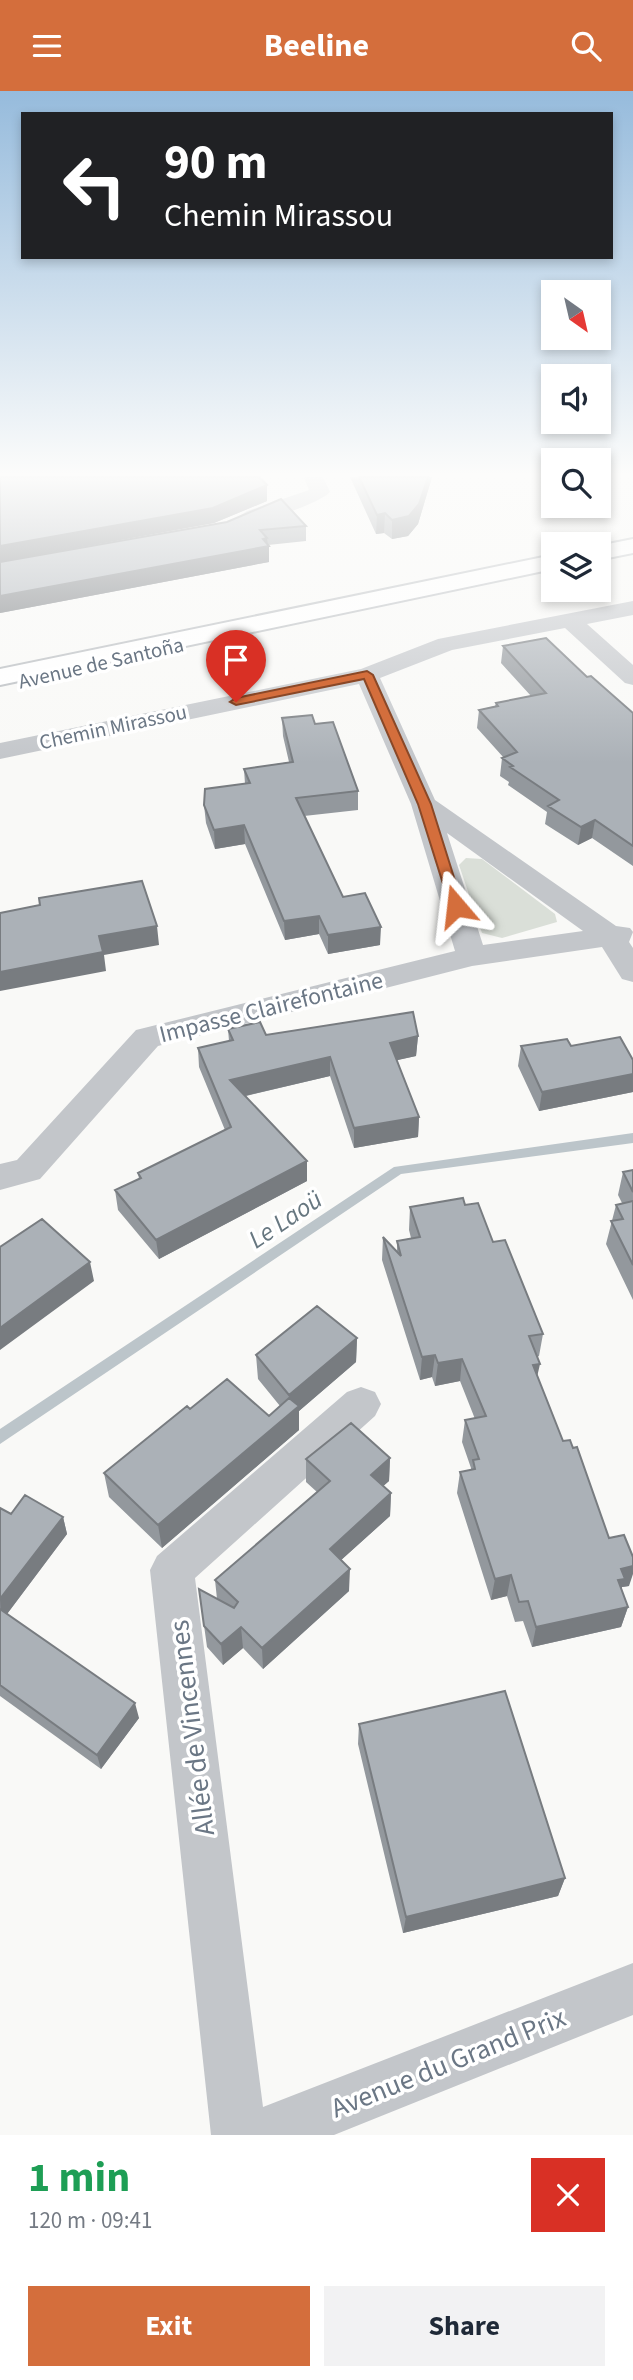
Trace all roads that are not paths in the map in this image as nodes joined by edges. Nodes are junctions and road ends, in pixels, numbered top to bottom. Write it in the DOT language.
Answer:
graph roads {
  1 [pos="504,572"];
  2 [pos="633,608"];
  3 [pos="326,610"];
  4 [pos="570,620"];
  5 [pos="367,675"];
  6 [pos="0,677"];
  7 [pos="633,678"];
  8 [pos="0,687"];
  9 [pos="0,751"];
  10 [pos="424,804"];
  11 [pos="622,934"];
  12 [pos="472,956"];
  13 [pos="633,972"];
  14 [pos="0,1177"];
  15 [pos="361,1404"];
  16 [pos="633,1989"];
  17 [pos="239,2135"];
  18 [pos="264,2135"];
  1 -- 3 [label="main road, Avenue de Santoña"];
  2 -- 4 [label="street, Chemin Mirassou"];
  3 -- 6 [label="main road, Avenue de Santoña"];
  3 -- 8 [label="main road, Avenue de Santoña"];
  4 -- 5 [label="street, Chemin Mirassou"];
  4 -- 7 [label="street"];
  5 -- 9 [label="street, Chemin Mirassou"];
  5 -- 10 [label="street"];
  10 -- 11 [label="street"];
  10 -- 12 [label="street"];
  11 -- 12 [label="street, Impasse Clairefontaine"];
  11 -- 13 [label="street"];
  12 -- 14 [label="street, Impasse Clairefontaine"];
  15 -- 17 [label="street, Allée de Vincennes"];
  16 -- 18 [label="street, Avenue du Grand Prix"];
}
